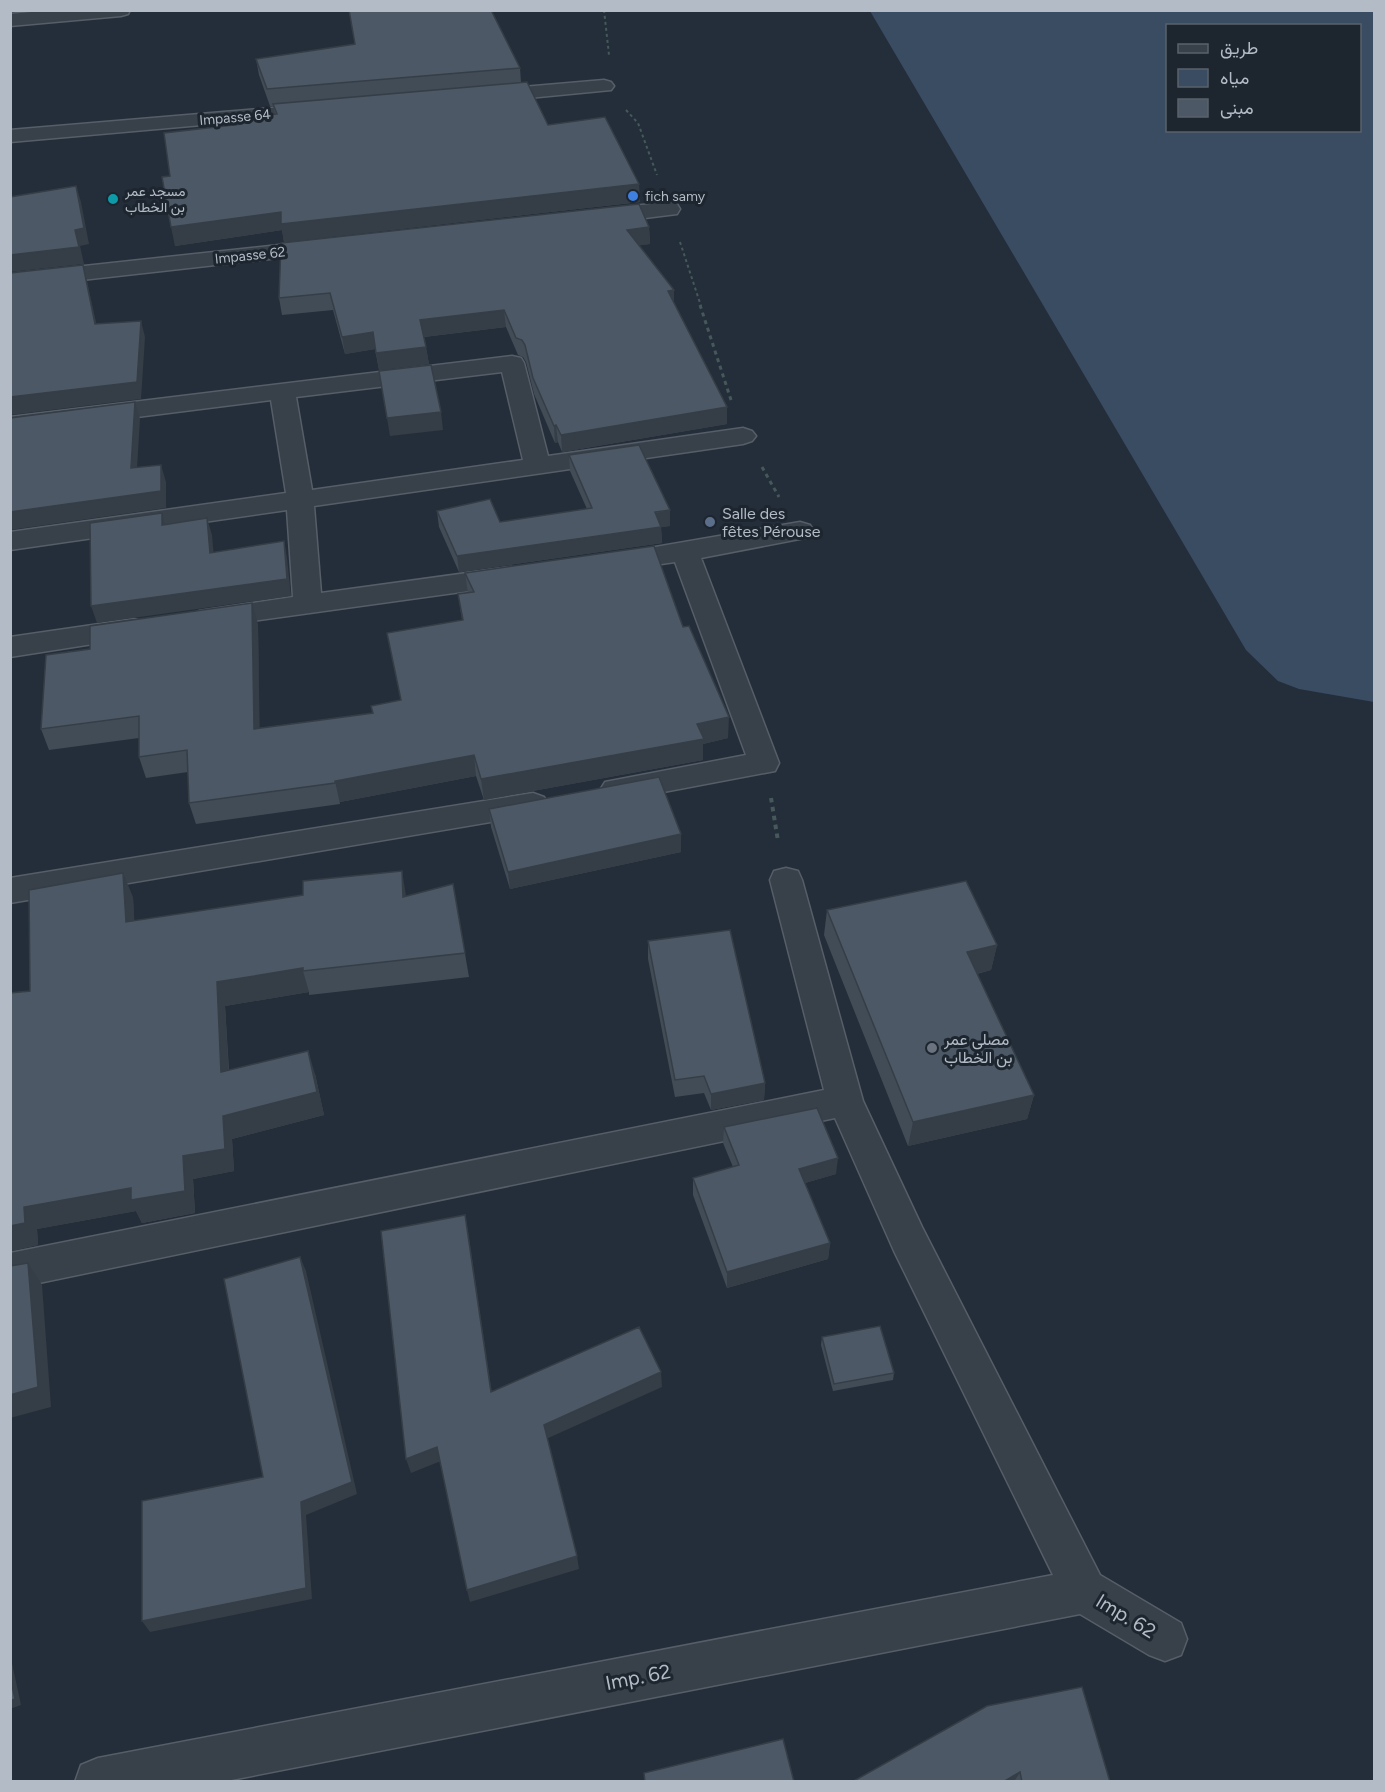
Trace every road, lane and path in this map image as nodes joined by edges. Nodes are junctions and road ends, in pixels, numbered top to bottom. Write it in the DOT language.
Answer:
graph roads {
  1 [pos="121,10"];
  2 [pos="604,10"];
  3 [pos="10,20"];
  4 [pos="604,86"];
  5 [pos="473,97"];
  6 [pos="343,108"];
  7 [pos="10,136"];
  8 [pos="669,209"];
  9 [pos="575,219"];
  10 [pos="352,244"];
  11 [pos="10,281"];
  12 [pos="282,392"];
  13 [pos="10,425"];
  14 [pos="743,436"];
  15 [pos="537,464"];
  16 [pos="300,499"];
  17 [pos="800,531"];
  18 [pos="10,541"];
  19 [pos="686,552"];
  20 [pos="591,565"];
  21 [pos="532,573"];
  22 [pos="308,604"];
  23 [pos="10,646"];
  24 [pos="764,763"];
  25 [pos="786,880"];
  26 [pos="10,891"];
  27 [pos="845,1101"];
  28 [pos="10,1271"];
  29 [pos="1084,1591"];
  30 [pos="1165,1639"];
  31 [pos="98,1782"];
  1 -- 3 [label="street"];
  2 -- 4 [label="path"];
  4 -- 5 [label="street"];
  4 -- 8 [label="path"];
  6 -- 7 [label="street, Impasse 64"];
  8 -- 9 [label="street"];
  8 -- 14 [label="path"];
  10 -- 11 [label="street, Impasse 62"];
  12 -- 13 [label="street"];
  12 -- 15 [label="street"];
  12 -- 16 [label="street"];
  14 -- 15 [label="street"];
  14 -- 17 [label="path"];
  15 -- 16 [label="street"];
  16 -- 18 [label="street"];
  16 -- 22 [label="street"];
  17 -- 19 [label="street"];
  19 -- 20 [label="street"];
  19 -- 24 [label="street"];
  21 -- 22 [label="street"];
  22 -- 23 [label="street"];
  24 -- 25 [label="path"];
  24 -- 26 [label="street"];
  25 -- 27 [label="street"];
  27 -- 28 [label="street"];
  27 -- 29 [label="street"];
  29 -- 30 [label="street, Imp. 62"];
  29 -- 31 [label="street, Imp. 62"];
}
